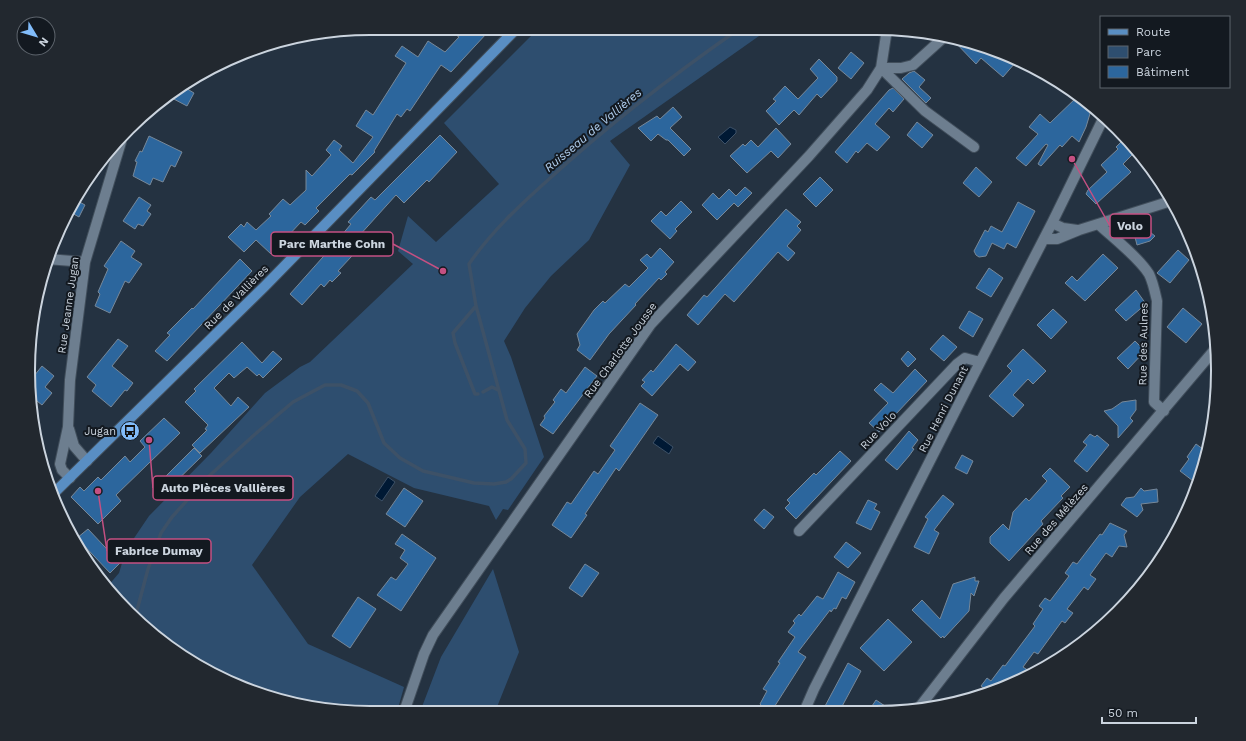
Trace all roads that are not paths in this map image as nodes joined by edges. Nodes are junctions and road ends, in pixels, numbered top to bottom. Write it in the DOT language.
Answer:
graph roads {
  1 [pos="510,35"];
  2 [pos="886,35"];
  3 [pos="940,41"];
  4 [pos="880,68"];
  5 [pos="1101,122"];
  6 [pos="974,147"];
  7 [pos="119,148"];
  8 [pos="1166,203"];
  9 [pos="1052,223"];
  10 [pos="1098,224"];
  11 [pos="1079,230"];
  12 [pos="1044,239"];
  13 [pos="54,260"];
  14 [pos="85,262"];
  15 [pos="1210,355"];
  16 [pos="980,362"];
  17 [pos="1164,411"];
  18 [pos="68,427"];
  19 [pos="87,461"];
  20 [pos="70,478"];
  21 [pos="58,490"];
  22 [pos="799,531"];
  23 [pos="923,702"];
  24 [pos="406,706"];
  25 [pos="807,706"];
  1 -- 19 [label="main road, Rue de Vallières"];
  2 -- 4 [label="street, Rue Charlotte Jousse"];
  3 -- 4 [label="street"];
  4 -- 6 [label="street"];
  4 -- 24 [label="street, Rue Charlotte Jousse"];
  5 -- 9 [label="street, Rue Henri Dunant"];
  7 -- 14 [label="street, Rue Jeanne Jugan"];
  8 -- 10 [label="street"];
  9 -- 11 [label="street"];
  9 -- 12 [label="street, Rue Henri Dunant"];
  10 -- 11 [label="street"];
  10 -- 17 [label="street, Rue des Aulnes"];
  11 -- 12 [label="street"];
  12 -- 16 [label="street, Rue Henri Dunant"];
  13 -- 14 [label="street"];
  14 -- 18 [label="street, Rue Jeanne Jugan"];
  15 -- 17 [label="street, Rue des Mélèzes"];
  16 -- 22 [label="street, Rue Volo"];
  16 -- 25 [label="street, Rue Henri Dunant"];
  17 -- 23 [label="street, Rue des Mélèzes"];
  18 -- 19 [label="street, Rue Jeanne Jugan"];
  18 -- 20 [label="street, Rue Jeanne Jugan"];
  19 -- 20 [label="main road, Rue de Vallières"];
  20 -- 21 [label="main road, Rue de Vallières"];
}
